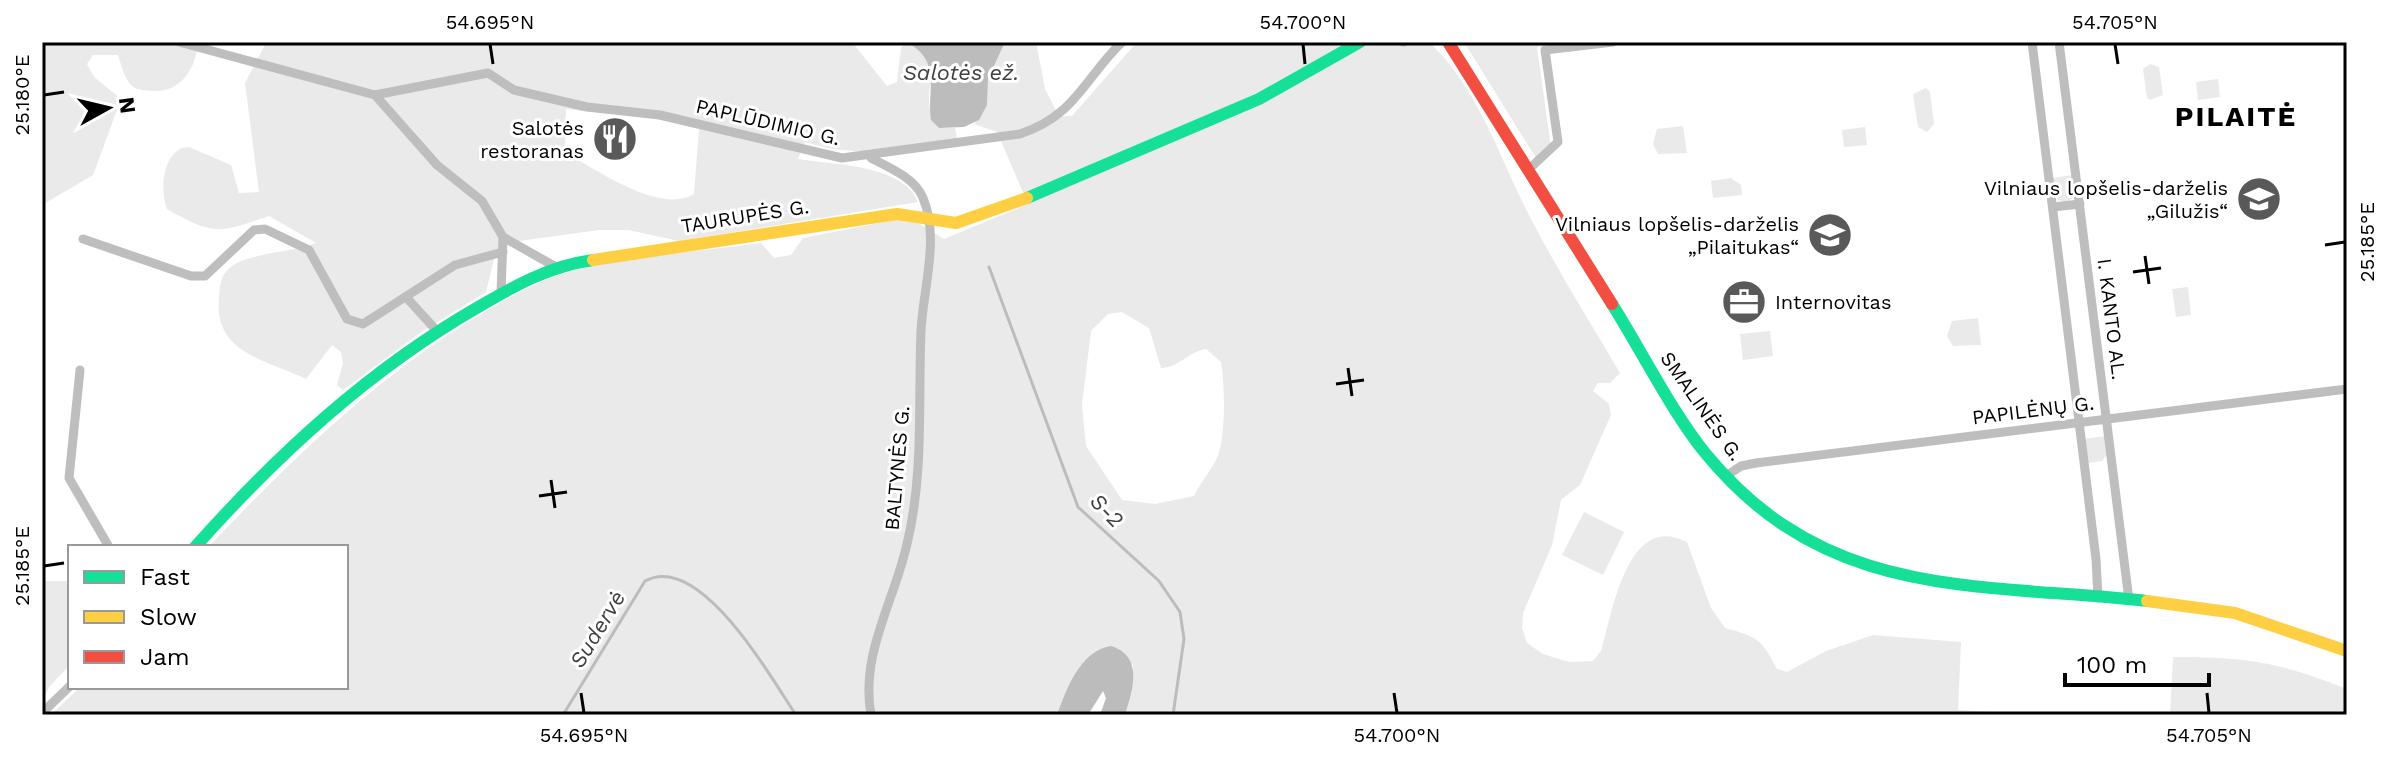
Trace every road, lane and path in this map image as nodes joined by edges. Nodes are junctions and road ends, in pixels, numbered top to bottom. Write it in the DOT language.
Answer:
graph roads {
  1 [pos="179,42"];
  2 [pos="1122,42"];
  3 [pos="1360,42"];
  4 [pos="1448,42"];
  5 [pos="1613,42"];
  6 [pos="2032,42"];
  7 [pos="2059,42"];
  8 [pos="192,43"];
  9 [pos="375,95"];
  10 [pos="871,157"];
  11 [pos="1529,169"];
  12 [pos="2080,204"];
  13 [pos="2053,207"];
  14 [pos="929,219"];
  15 [pos="503,237"];
  16 [pos="83,239"];
  17 [pos="503,252"];
  18 [pos="556,267"];
  19 [pos="501,294"];
  20 [pos="406,297"];
  21 [pos="436,330"];
  22 [pos="80,370"];
  23 [pos="2347,389"];
  24 [pos="2107,419"];
  25 [pos="2079,423"];
  26 [pos="1726,476"];
  27 [pos="108,545"];
  28 [pos="197,545"];
  29 [pos="2098,598"];
  30 [pos="2129,600"];
  31 [pos="2347,651"];
  32 [pos="68,688"];
  33 [pos="42,713"];
  34 [pos="871,715"];
  1 -- 8 [label="street"];
  2 -- 10 [label="street, PAPLŪDIMIO G."];
  3 -- 14 [label="street, TAURUPĖS G."];
  4 -- 11 [label="street, SMALINĖS G."];
  5 -- 11 [label="street"];
  6 -- 13 [label="street"];
  7 -- 12 [label="street, I. KANTO AL."];
  8 -- 9 [label="street"];
  9 -- 10 [label="street, PAPLŪDIMIO G."];
  9 -- 15 [label="street"];
  10 -- 14 [label="street"];
  11 -- 26 [label="street, SMALINĖS G."];
  12 -- 13 [label="street"];
  12 -- 24 [label="street, I. KANTO AL."];
  13 -- 25 [label="street"];
  14 -- 18 [label="street, TAURUPĖS G."];
  14 -- 34 [label="street, BALTYNĖS G."];
  15 -- 17 [label="street"];
  15 -- 18 [label="street"];
  16 -- 20 [label="street"];
  17 -- 19 [label="street"];
  17 -- 20 [label="street"];
  18 -- 19 [label="street, TAURUPĖS G."];
  19 -- 21 [label="street, TAURUPĖS G."];
  20 -- 21 [label="street"];
  21 -- 28 [label="street, TAURUPĖS G."];
  22 -- 27 [label="street"];
  23 -- 24 [label="street, PAPILĖNŲ G."];
  24 -- 25 [label="street, PAPILĖNŲ G."];
  24 -- 30 [label="street, I. KANTO AL."];
  25 -- 26 [label="street, PAPILĖNŲ G."];
  25 -- 29 [label="street"];
  26 -- 29 [label="street, SMALINĖS G."];
  29 -- 30 [label="street, SMALINĖS G."];
  30 -- 31 [label="street, SMALINĖS G."];
  32 -- 33 [label="street"];
}
